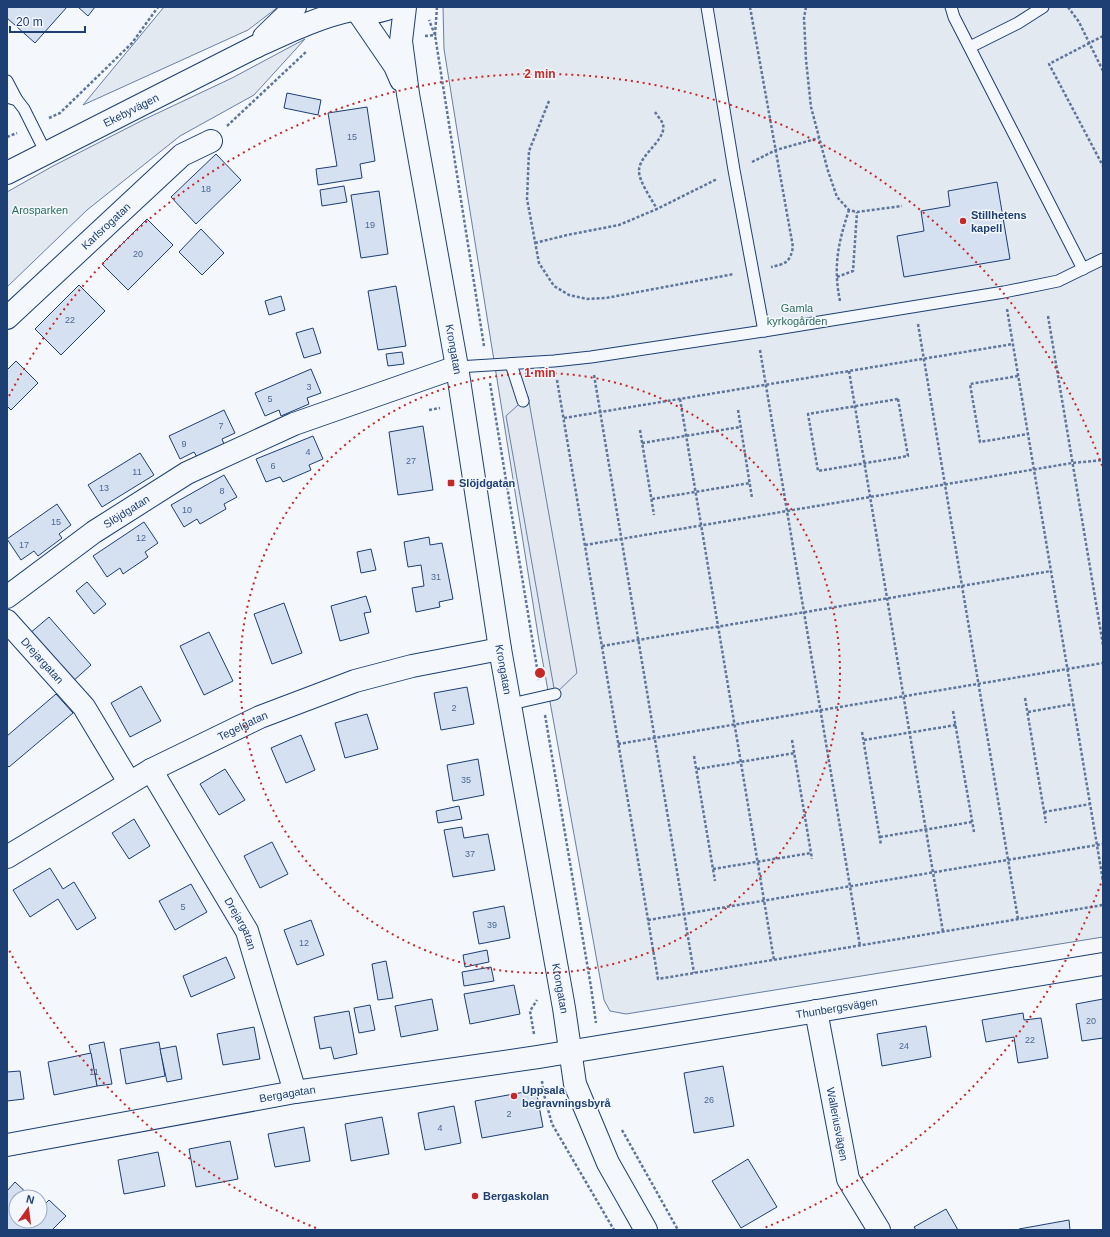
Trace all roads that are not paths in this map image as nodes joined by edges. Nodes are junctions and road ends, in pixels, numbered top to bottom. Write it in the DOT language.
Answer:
graph roads {
  1 [pos="392,7"];
  2 [pos="405,7"];
  3 [pos="707,7"];
  4 [pos="951,7"];
  5 [pos="1043,7"];
  6 [pos="352,10"];
  7 [pos="299,16"];
  8 [pos="970,47"];
  9 [pos="7,81"];
  10 [pos="408,94"];
  11 [pos="12,98"];
  12 [pos="210,141"];
  13 [pos="46,153"];
  14 [pos="7,173"];
  15 [pos="1103,259"];
  16 [pos="1084,269"];
  17 [pos="7,318"];
  18 [pos="761,332"];
  19 [pos="511,364"];
  20 [pos="457,367"];
  21 [pos="523,401"];
  22 [pos="7,597"];
  23 [pos="7,621"];
  24 [pos="500,649"];
  25 [pos="555,694"];
  26 [pos="511,704"];
  27 [pos="151,770"];
  28 [pos="130,782"];
  29 [pos="7,857"];
  30 [pos="1103,964"];
  31 [pos="816,1011"];
  32 [pos="570,1052"];
  33 [pos="295,1092"];
  34 [pos="7,1145"];
  35 [pos="646,1230"];
  36 [pos="879,1230"];
  1 -- 6 [label="street, Ekebyvägen"];
  2 -- 10 [label="street, Krongatan"];
  3 -- 18 [label="lane"];
  4 -- 8 [label="lane"];
  5 -- 8 [label="lane"];
  6 -- 7 [label="street, Ekebyvägen"];
  6 -- 10 [label="street, Krongatan"];
  7 -- 13 [label="street, Ekebyvägen"];
  8 -- 16 [label="lane"];
  9 -- 11 [label="lane"];
  10 -- 20 [label="street, Krongatan"];
  11 -- 13 [label="lane"];
  12 -- 17 [label="street, Karlsrogatan"];
  13 -- 14 [label="street, Ekebyvägen"];
  15 -- 16 [label="lane"];
  16 -- 18 [label="lane"];
  18 -- 19 [label="lane"];
  19 -- 20 [label="lane"];
  19 -- 21 [label="lane"];
  20 -- 22 [label="street, Slöjdgatan"];
  20 -- 24 [label="street, Krongatan"];
  23 -- 28 [label="street, Drejargatan"];
  24 -- 26 [label="street, Krongatan"];
  24 -- 27 [label="street, Tegelgatan"];
  25 -- 26 [label="lane"];
  26 -- 32 [label="street, Krongatan"];
  27 -- 28 [label="street, Tegelgatan"];
  27 -- 33 [label="street, Drejargatan"];
  28 -- 29 [label="street, Tegelgatan"];
  30 -- 31 [label="street, Thunbergsvägen"];
  31 -- 32 [label="street, Thunbergsvägen"];
  31 -- 36 [label="street, Walleriusvägen"];
  32 -- 33 [label="street, Bergagatan"];
  32 -- 35 [label="street, Krongatan"];
  33 -- 34 [label="street, Bergagatan"];
}
